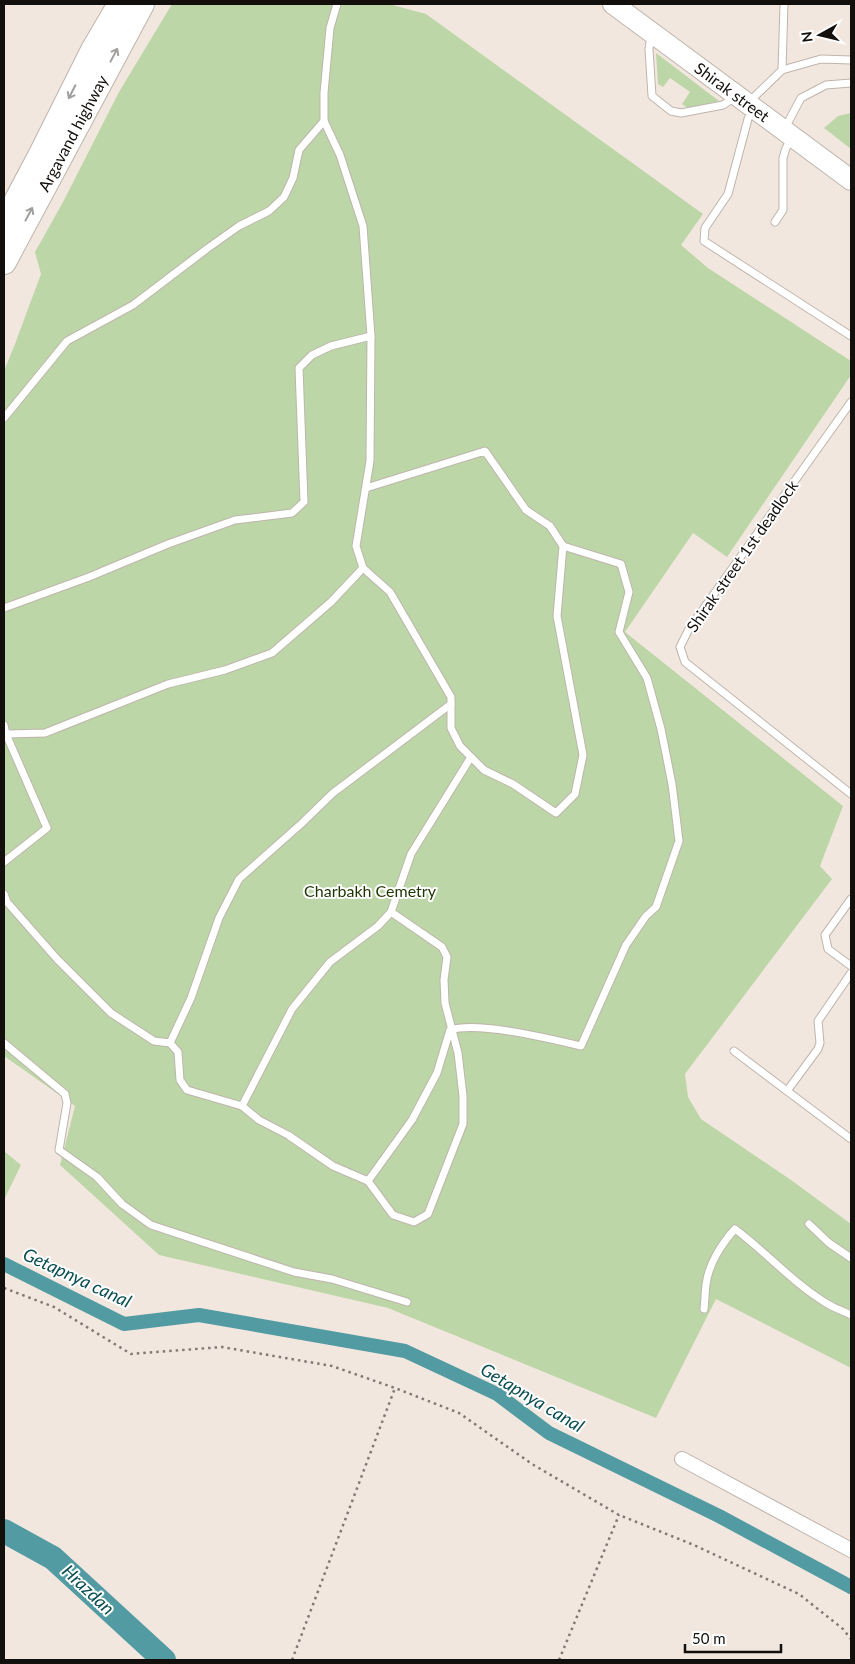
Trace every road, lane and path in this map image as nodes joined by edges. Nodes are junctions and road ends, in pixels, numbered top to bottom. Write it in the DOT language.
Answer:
graph roads {
  1 [pos="120,4"];
  2 [pos="142,4"];
  3 [pos="337,4"];
  4 [pos="613,4"];
  5 [pos="624,4"];
  6 [pos="784,4"];
  7 [pos="653,30"];
  8 [pos="851,60"];
  9 [pos="782,70"];
  10 [pos="851,83"];
  11 [pos="746,100"];
  12 [pos="324,121"];
  13 [pos="788,130"];
  14 [pos="851,170"];
  15 [pos="851,180"];
  16 [pos="775,222"];
  17 [pos="4,224"];
  18 [pos="4,262"];
  19 [pos="371,336"];
  20 [pos="851,336"];
  21 [pos="851,402"];
  22 [pos="4,418"];
  23 [pos="366,488"];
  24 [pos="563,546"];
  25 [pos="363,568"];
  26 [pos="4,608"];
  27 [pos="451,704"];
  28 [pos="4,725"];
  29 [pos="6,734"];
  30 [pos="471,757"];
  31 [pos="851,794"];
  32 [pos="4,862"];
  33 [pos="4,894"];
  34 [pos="851,898"];
  35 [pos="391,912"];
  36 [pos="851,966"];
  37 [pos="851,973"];
  38 [pos="453,1029"];
  39 [pos="4,1042"];
  40 [pos="170,1043"];
  41 [pos="734,1051"];
  42 [pos="787,1091"];
  43 [pos="242,1106"];
  44 [pos="851,1139"];
  45 [pos="368,1181"];
  46 [pos="809,1224"];
  47 [pos="851,1258"];
  48 [pos="4,1288"];
  49 [pos="407,1302"];
  50 [pos="704,1309"];
  51 [pos="851,1315"];
  52 [pos="395,1388"];
  53 [pos="682,1459"];
  54 [pos="619,1515"];
  55 [pos="851,1550"];
  56 [pos="851,1639"];
  57 [pos="292,1660"];
  58 [pos="559,1660"];
  1 -- 17 [label="highway, Argavand highway, one-way"];
  18 -- 2 [label="highway, Argavand highway, one-way"];
  3 -- 12 [label="lane"];
  4 -- 7 [label="main road, Shirak street"];
  5 -- 7 [label="main road, Shirak street"];
  6 -- 9 [label="lane"];
  7 -- 11 [label="main road, Shirak street"];
  7 -- 11 [label="lane"];
  8 -- 9 [label="lane"];
  9 -- 11 [label="lane"];
  10 -- 13 [label="lane"];
  11 -- 13 [label="main road, Shirak street"];
  11 -- 20 [label="lane"];
  12 -- 19 [label="lane"];
  12 -- 22 [label="lane"];
  13 -- 14 [label="main road, Shirak street"];
  13 -- 15 [label="main road, Shirak street"];
  13 -- 16 [label="lane"];
  19 -- 23 [label="lane"];
  19 -- 26 [label="lane"];
  21 -- 31 [label="lane, Shirak street 1st deadlock"];
  23 -- 24 [label="lane"];
  23 -- 25 [label="lane"];
  24 -- 30 [label="lane"];
  24 -- 38 [label="lane"];
  25 -- 27 [label="lane"];
  25 -- 29 [label="lane"];
  27 -- 30 [label="lane"];
  27 -- 40 [label="lane"];
  28 -- 29 [label="lane"];
  29 -- 32 [label="lane"];
  30 -- 35 [label="lane"];
  33 -- 40 [label="lane"];
  34 -- 36 [label="lane"];
  35 -- 38 [label="lane"];
  35 -- 43 [label="lane"];
  37 -- 42 [label="lane"];
  38 -- 45 [label="lane"];
  38 -- 45 [label="lane"];
  39 -- 49 [label="lane"];
  40 -- 43 [label="lane"];
  41 -- 42 [label="lane"];
  42 -- 44 [label="lane"];
  43 -- 45 [label="lane"];
  46 -- 47 [label="lane"];
  48 -- 52 [label="path"];
  50 -- 51 [label="lane"];
  52 -- 54 [label="path"];
  52 -- 57 [label="path"];
  53 -- 55 [label="street"];
  54 -- 56 [label="path"];
  54 -- 58 [label="path"];
}
